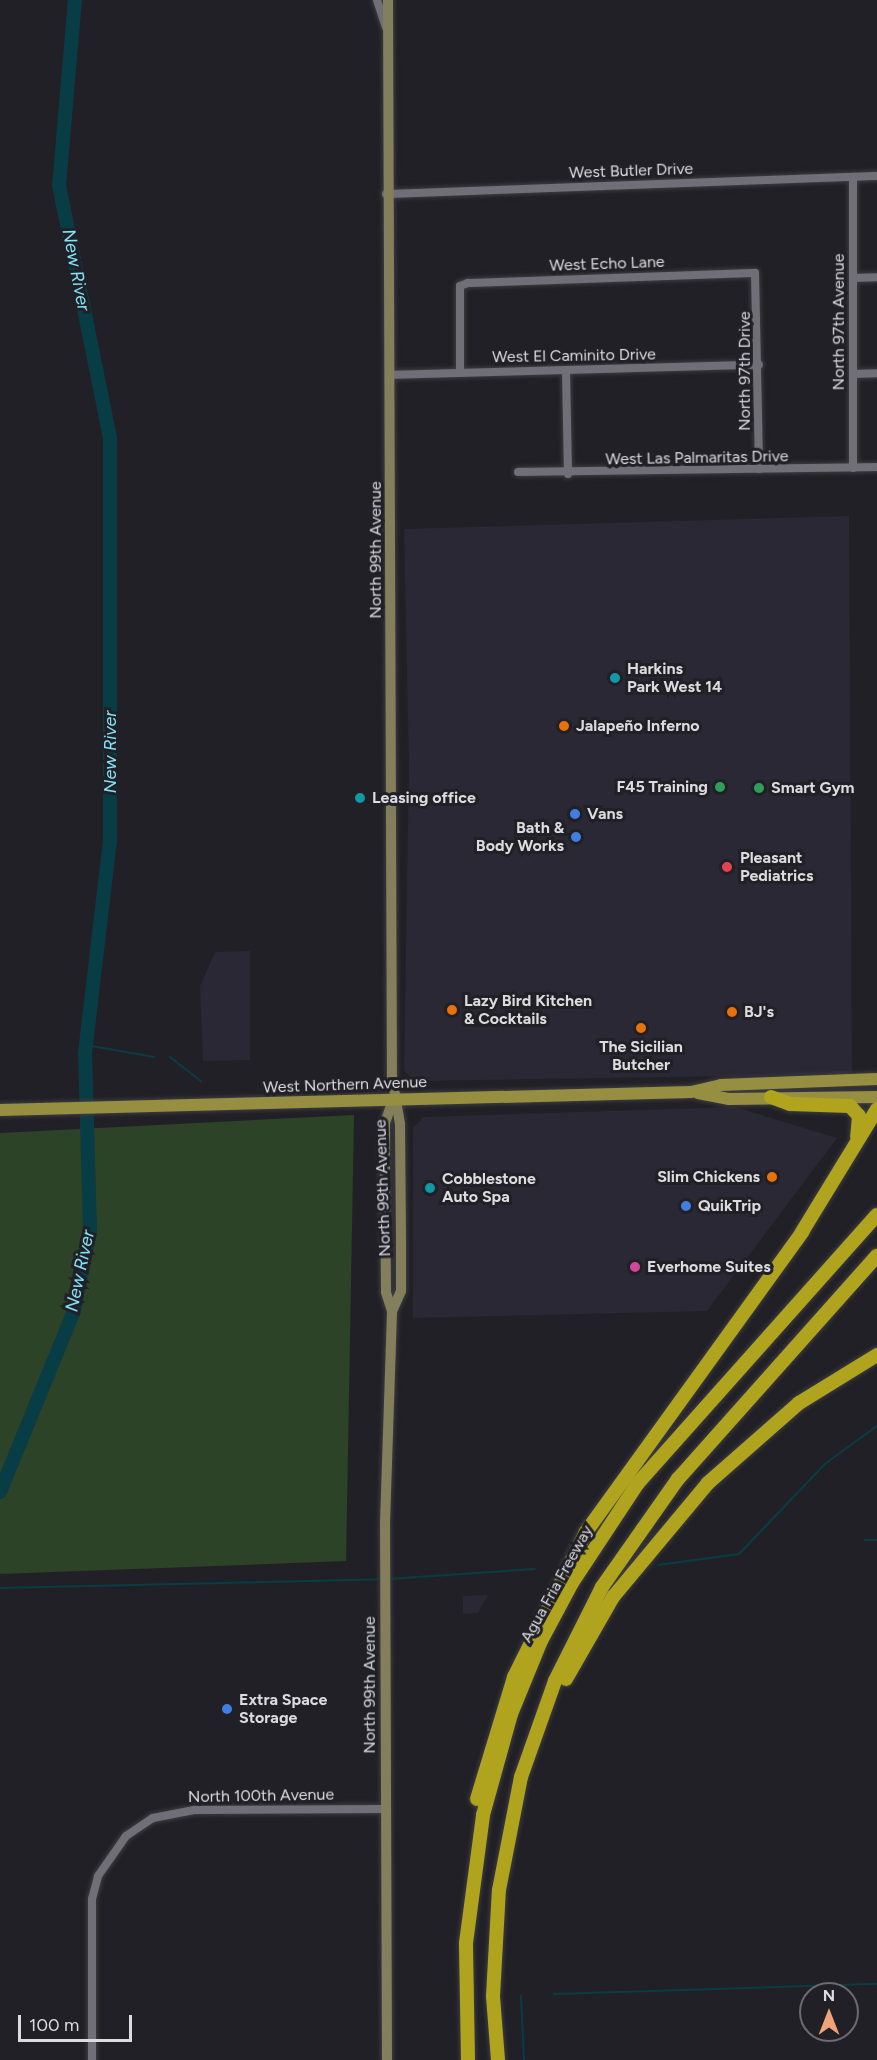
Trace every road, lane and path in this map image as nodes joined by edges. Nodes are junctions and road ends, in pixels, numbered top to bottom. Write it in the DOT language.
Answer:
graph roads {
  1 [pos="377,0"];
  2 [pos="388,0"];
  3 [pos="387,30"];
  4 [pos="877,176"];
  5 [pos="853,177"];
  6 [pos="386,194"];
  7 [pos="755,273"];
  8 [pos="877,277"];
  9 [pos="853,278"];
  10 [pos="759,365"];
  11 [pos="566,370"];
  12 [pos="460,373"];
  13 [pos="877,373"];
  14 [pos="853,374"];
  15 [pos="390,375"];
  16 [pos="877,467"];
  17 [pos="853,468"];
  18 [pos="759,469"];
  19 [pos="518,472"];
  20 [pos="568,474"];
  21 [pos="877,1079"];
  22 [pos="691,1092"];
  23 [pos="771,1097"];
  24 [pos="877,1097"];
  25 [pos="393,1100"];
  26 [pos="877,1109"];
  27 [pos="0,1110"];
  28 [pos="855,1144"];
  29 [pos="877,1215"];
  30 [pos="877,1256"];
  31 [pos="392,1311"];
  32 [pos="877,1355"];
  33 [pos="532,1744"];
  34 [pos="385,1809"];
  35 [pos="470,1897"];
  36 [pos="92,2060"];
  37 [pos="387,2060"];
  38 [pos="468,2060"];
  39 [pos="498,2060"];
  1 -- 3 [label="street"];
  2 -- 3 [label="main road, North 99th Avenue"];
  3 -- 6 [label="main road, North 99th Avenue"];
  4 -- 5 [label="street, West Butler Drive"];
  5 -- 6 [label="street, West Butler Drive"];
  5 -- 9 [label="street, North 97th Avenue"];
  6 -- 15 [label="main road, North 99th Avenue"];
  7 -- 10 [label="street, North 97th Drive"];
  7 -- 12 [label="street, West Echo Lane"];
  8 -- 9 [label="street"];
  9 -- 14 [label="street, North 97th Avenue"];
  10 -- 11 [label="street, West El Caminito Drive"];
  10 -- 18 [label="street, North 97th Drive"];
  11 -- 12 [label="street, West El Caminito Drive"];
  11 -- 20 [label="street"];
  12 -- 15 [label="street, West El Caminito Drive"];
  13 -- 14 [label="street"];
  14 -- 17 [label="street, North 97th Avenue"];
  15 -- 25 [label="main road, North 99th Avenue"];
  16 -- 17 [label="street, West Las Palmaritas Drive"];
  17 -- 18 [label="street, West Las Palmaritas Drive"];
  18 -- 20 [label="street, West Las Palmaritas Drive"];
  19 -- 20 [label="street, West Las Palmaritas Drive"];
  21 -- 22 [label="main road, West Northern Avenue"];
  22 -- 23 [label="main road, West Northern Avenue"];
  22 -- 25 [label="main road, West Northern Avenue"];
  23 -- 24 [label="main road, West Northern Avenue"];
  23 -- 28 [label="highway"];
  25 -- 27 [label="main road, West Northern Avenue"];
  25 -- 31 [label="main road, North 99th Avenue"];
  25 -- 31 [label="main road, North 99th Avenue"];
  26 -- 28 [label="highway"];
  28 -- 35 [label="highway"];
  29 -- 35 [label="highway, Agua Fria Freeway"];
  30 -- 33 [label="highway"];
  31 -- 34 [label="main road, North 99th Avenue"];
  32 -- 33 [label="highway"];
  33 -- 39 [label="highway"];
  34 -- 36 [label="street, North 100th Avenue"];
  34 -- 37 [label="main road, North 99th Avenue"];
  35 -- 38 [label="highway, Agua Fria Freeway"];
}
